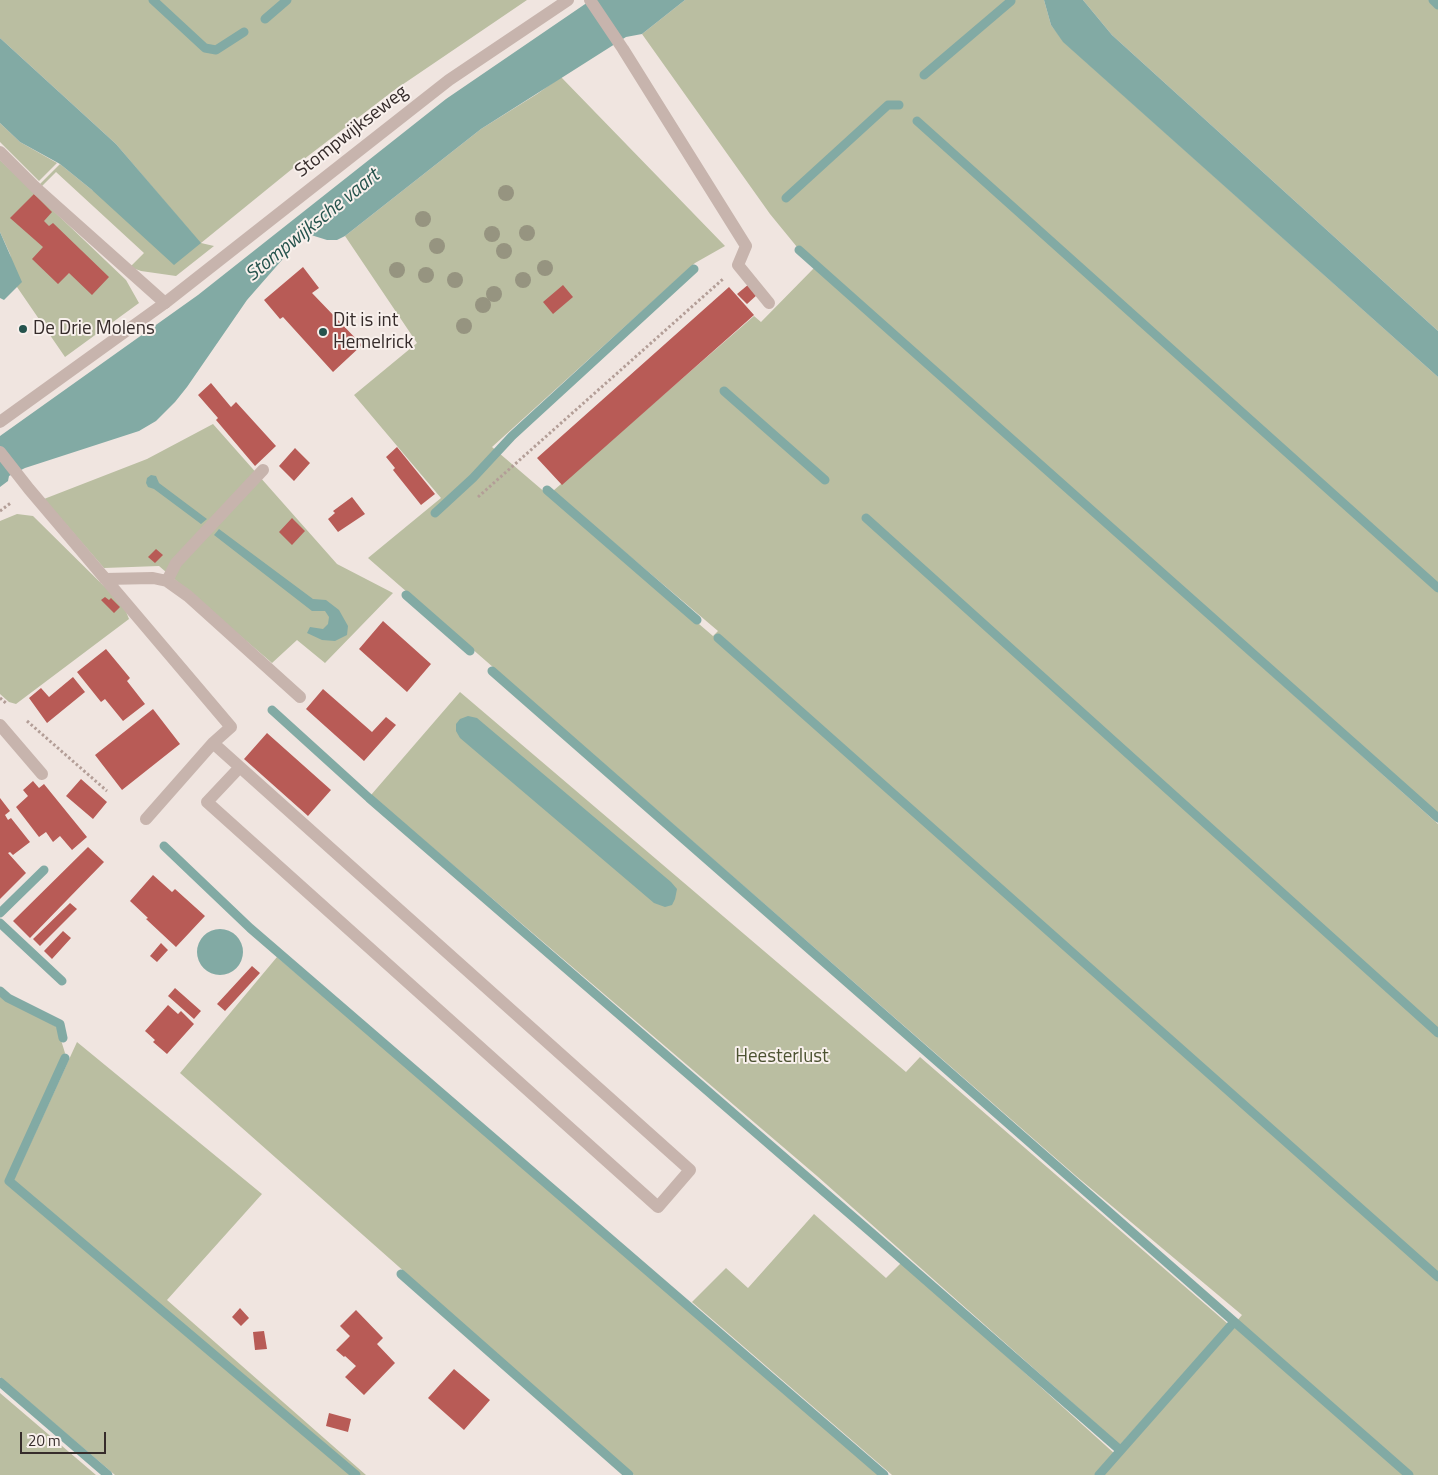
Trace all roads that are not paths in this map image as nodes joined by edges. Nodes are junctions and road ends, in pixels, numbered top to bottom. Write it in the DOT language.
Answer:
graph roads {
  1 [pos="568,0"];
  2 [pos="590,0"];
  3 [pos="0,152"];
  4 [pos="165,303"];
  5 [pos="768,303"];
  6 [pos="0,422"];
  7 [pos="0,452"];
  8 [pos="263,470"];
  9 [pos="105,579"];
  10 [pos="167,581"];
  11 [pos="300,697"];
  12 [pos="0,725"];
  13 [pos="213,743"];
  14 [pos="240,767"];
  15 [pos="42,774"];
  16 [pos="146,819"];
  1 -- 4 [label="street, Stompwijkseweg"];
  2 -- 5 [label="street"];
  3 -- 4 [label="street"];
  4 -- 6 [label="street, Stompwijkseweg"];
  7 -- 9 [label="street"];
  8 -- 10 [label="street"];
  9 -- 10 [label="street"];
  9 -- 13 [label="street"];
  10 -- 11 [label="street"];
  12 -- 15 [label="street"];
  13 -- 14 [label="street"];
  13 -- 16 [label="street"];
  14 -- 14 [label="street"];
}
